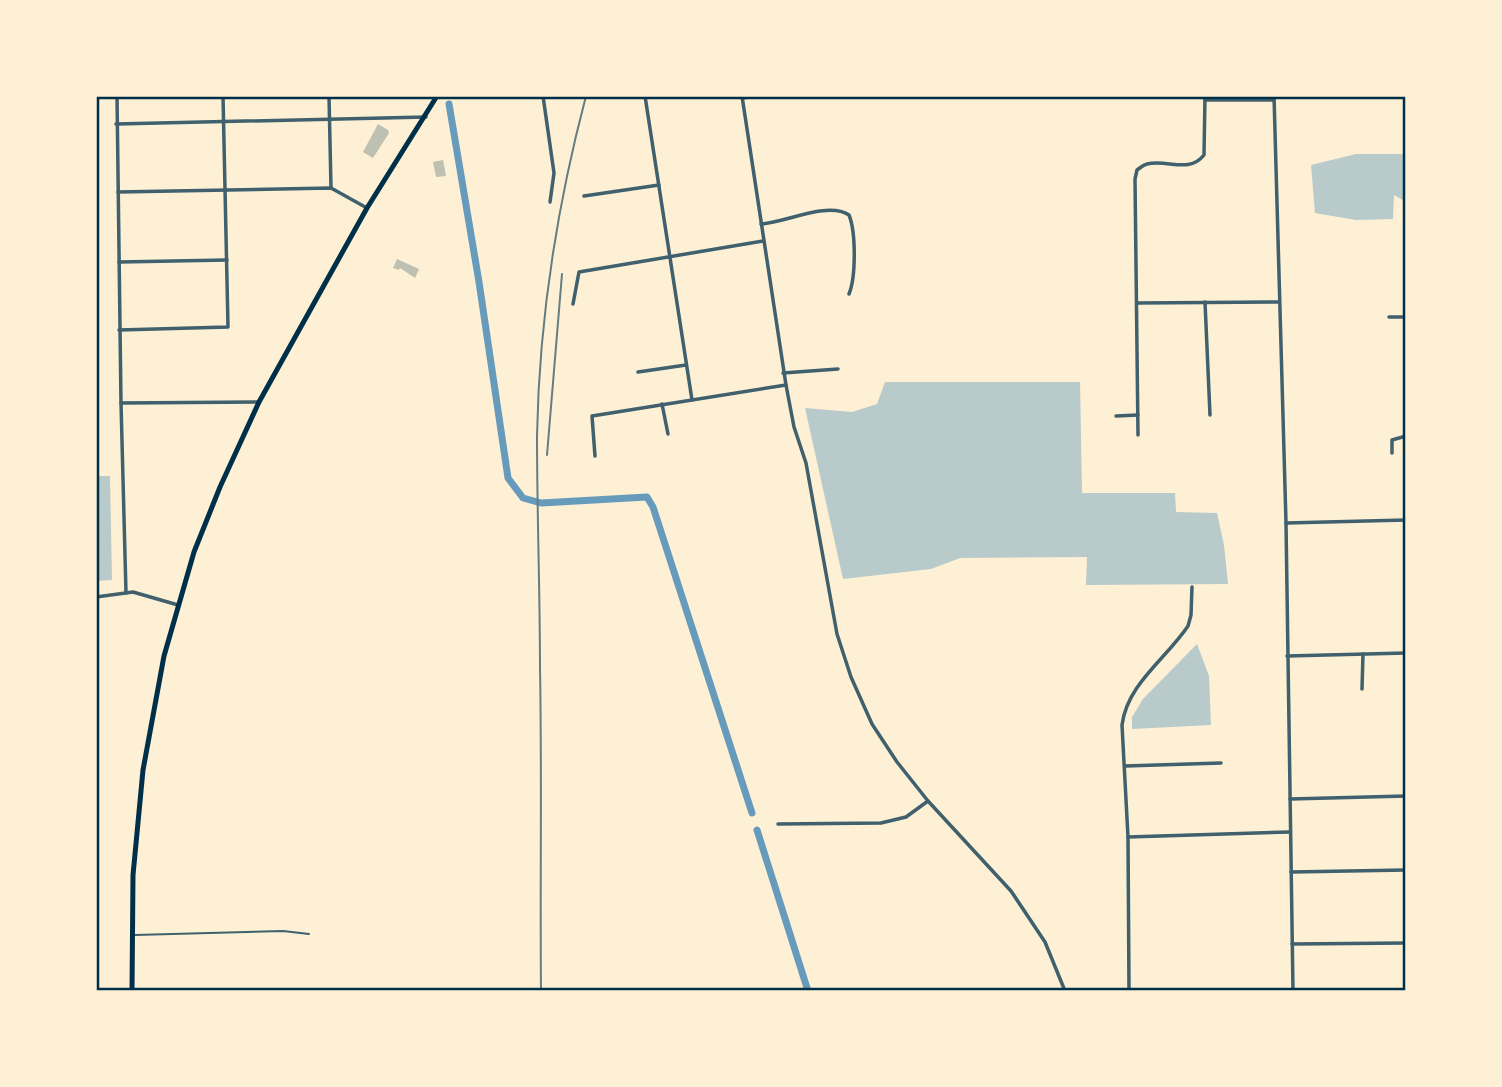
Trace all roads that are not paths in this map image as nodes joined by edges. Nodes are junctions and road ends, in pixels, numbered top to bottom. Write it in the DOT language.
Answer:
graph roads {
  1 [pos="117,96"];
  2 [pos="223,96"];
  3 [pos="329,96"];
  4 [pos="437,96"];
  5 [pos="543,96"];
  6 [pos="645,96"];
  7 [pos="758,96"];
  8 [pos="742,97"];
  9 [pos="1205,98"];
  10 [pos="1274,98"];
  11 [pos="426,117"];
  12 [pos="329,118"];
  13 [pos="223,122"];
  14 [pos="116,124"];
  15 [pos="659,185"];
  16 [pos="331,188"];
  17 [pos="225,190"];
  18 [pos="118,192"];
  19 [pos="584,196"];
  20 [pos="550,202"];
  21 [pos="367,208"];
  22 [pos="761,224"];
  23 [pos="763,241"];
  24 [pos="670,256"];
  25 [pos="227,260"];
  26 [pos="119,262"];
  27 [pos="849,294"];
  28 [pos="1205,302"];
  29 [pos="1279,302"];
  30 [pos="1137,303"];
  31 [pos="573,304"];
  32 [pos="1389,317"];
  33 [pos="1406,317"];
  34 [pos="119,330"];
  35 [pos="686,365"];
  36 [pos="838,369"];
  37 [pos="638,372"];
  38 [pos="783,373"];
  39 [pos="786,385"];
  40 [pos="692,400"];
  41 [pos="259,402"];
  42 [pos="121,403"];
  43 [pos="662,404"];
  44 [pos="1138,415"];
  45 [pos="1210,415"];
  46 [pos="1116,416"];
  47 [pos="668,434"];
  48 [pos="1138,435"];
  49 [pos="1406,436"];
  50 [pos="1392,453"];
  51 [pos="595,456"];
  52 [pos="1406,520"];
  53 [pos="1286,523"];
  54 [pos="1192,587"];
  55 [pos="126,593"];
  56 [pos="96,597"];
  57 [pos="178,605"];
  58 [pos="1406,653"];
  59 [pos="1363,654"];
  60 [pos="1287,656"];
  61 [pos="1362,689"];
  62 [pos="1222,763"];
  63 [pos="1125,766"];
  64 [pos="1406,796"];
  65 [pos="1290,799"];
  66 [pos="928,801"];
  67 [pos="778,824"];
  68 [pos="1290,832"];
  69 [pos="1128,837"];
  70 [pos="1406,870"];
  71 [pos="1291,872"];
  72 [pos="309,934"];
  73 [pos="131,935"];
  74 [pos="1406,943"];
  75 [pos="1292,944"];
  76 [pos="1293,990"];
  77 [pos="132,991"];
  78 [pos="1065,991"];
  79 [pos="1129,991"];
  80 [pos="1271,991"];
  1 -- 14 [label="street"];
  2 -- 13 [label="street"];
  3 -- 12 [label="street"];
  4 -- 11 [label="main road"];
  5 -- 20 [label="street"];
  6 -- 15 [label="street"];
  7 -- 8 [label="street"];
  8 -- 22 [label="street"];
  9 -- 10 [label="street"];
  9 -- 30 [label="street"];
  10 -- 29 [label="street"];
  11 -- 12 [label="street"];
  11 -- 21 [label="main road"];
  12 -- 13 [label="street"];
  12 -- 16 [label="street"];
  13 -- 14 [label="street"];
  13 -- 17 [label="street"];
  14 -- 18 [label="street"];
  15 -- 19 [label="street"];
  15 -- 24 [label="street"];
  16 -- 17 [label="street"];
  16 -- 21 [label="street"];
  17 -- 18 [label="street"];
  17 -- 25 [label="street"];
  18 -- 26 [label="street"];
  21 -- 41 [label="main road"];
  22 -- 23 [label="street"];
  22 -- 27 [label="street"];
  23 -- 24 [label="street"];
  23 -- 38 [label="street"];
  24 -- 31 [label="street"];
  24 -- 35 [label="street"];
  25 -- 26 [label="street"];
  25 -- 34 [label="street"];
  26 -- 34 [label="street"];
  28 -- 29 [label="street"];
  28 -- 30 [label="street"];
  28 -- 45 [label="street"];
  29 -- 53 [label="street"];
  30 -- 44 [label="street"];
  32 -- 33 [label="street"];
  34 -- 42 [label="street"];
  35 -- 37 [label="street"];
  35 -- 40 [label="street"];
  36 -- 38 [label="street"];
  38 -- 39 [label="street"];
  39 -- 40 [label="street"];
  39 -- 66 [label="street"];
  40 -- 43 [label="street"];
  41 -- 42 [label="street"];
  41 -- 57 [label="main road"];
  42 -- 55 [label="street"];
  43 -- 47 [label="street"];
  43 -- 51 [label="street"];
  44 -- 46 [label="street"];
  44 -- 48 [label="street"];
  49 -- 50 [label="street"];
  52 -- 53 [label="street"];
  53 -- 60 [label="street"];
  54 -- 63 [label="street"];
  55 -- 56 [label="street"];
  55 -- 57 [label="street"];
  57 -- 73 [label="main road"];
  58 -- 59 [label="street"];
  59 -- 60 [label="street"];
  59 -- 61 [label="street"];
  60 -- 65 [label="street"];
  62 -- 63 [label="street"];
  63 -- 69 [label="street"];
  64 -- 65 [label="street"];
  65 -- 68 [label="street"];
  66 -- 67 [label="street"];
  66 -- 78 [label="street"];
  68 -- 69 [label="street"];
  68 -- 71 [label="street"];
  69 -- 79 [label="street"];
  70 -- 71 [label="street"];
  71 -- 75 [label="street"];
  72 -- 73 [label="lane"];
  73 -- 77 [label="main road"];
  74 -- 75 [label="street"];
  75 -- 76 [label="street"];
  76 -- 80 [label="street"];
}
